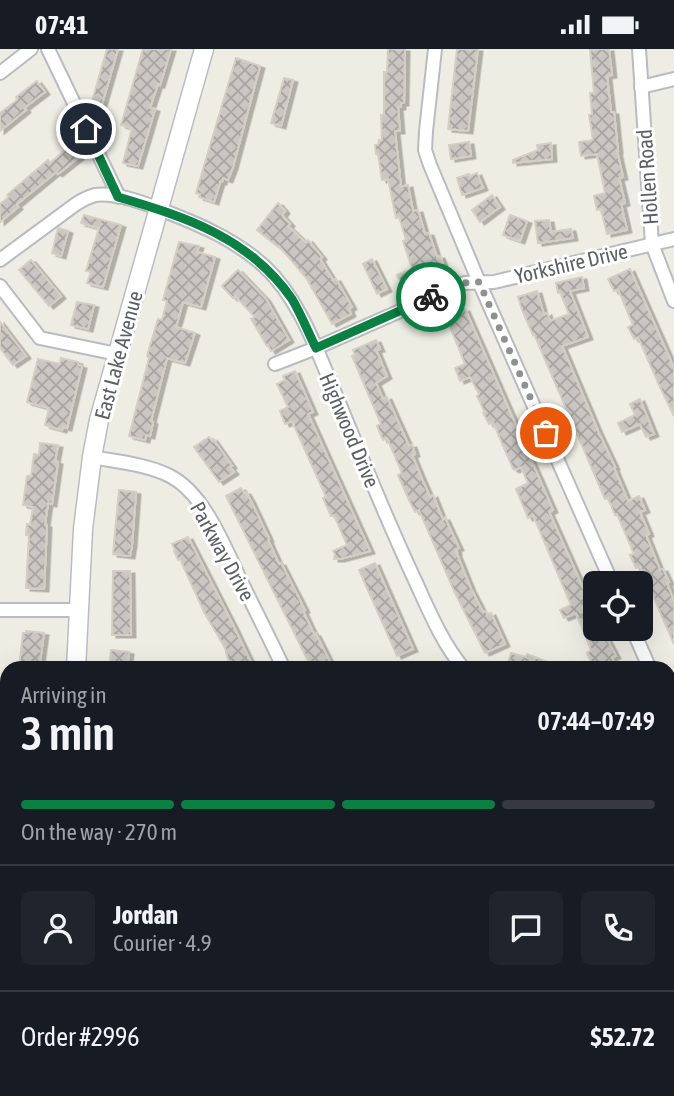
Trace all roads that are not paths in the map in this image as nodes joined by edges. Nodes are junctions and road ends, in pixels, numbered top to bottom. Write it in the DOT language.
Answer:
graph roads {
  1 [pos="31,49"];
  2 [pos="48,49"];
  3 [pos="204,49"];
  4 [pos="435,49"];
  5 [pos="639,49"];
  6 [pos="0,73"];
  7 [pos="674,79"];
  8 [pos="641,87"];
  9 [pos="118,197"];
  10 [pos="159,209"];
  11 [pos="674,239"];
  12 [pos="652,244"];
  13 [pos="0,260"];
  14 [pos="479,282"];
  15 [pos="0,286"];
  16 [pos="674,301"];
  17 [pos="316,348"];
  18 [pos="117,354"];
  19 [pos="275,364"];
  20 [pos="92,457"];
  21 [pos="607,571"];
  22 [pos="0,610"];
  23 [pos="80,610"];
  24 [pos="638,641"];
  25 [pos="77,661"];
  26 [pos="280,661"];
  27 [pos="458,661"];
  28 [pos="646,661"];
  1 -- 6 [label="street"];
  2 -- 9 [label="street"];
  3 -- 10 [label="street, East Lake Avenue"];
  4 -- 14 [label="street"];
  5 -- 8 [label="street, Hollen Road"];
  7 -- 8 [label="street"];
  8 -- 12 [label="street, Hollen Road"];
  9 -- 10 [label="street, Highwood Drive"];
  9 -- 13 [label="street"];
  10 -- 17 [label="street, Highwood Drive"];
  10 -- 18 [label="street, East Lake Avenue"];
  11 -- 12 [label="street, Yorkshire Drive"];
  12 -- 14 [label="street, Yorkshire Drive"];
  12 -- 16 [label="street, Hollen Road"];
  14 -- 17 [label="street, Yorkshire Drive"];
  14 -- 21 [label="street"];
  15 -- 18 [label="street"];
  17 -- 19 [label="street, Yorkshire Drive"];
  17 -- 27 [label="street, Highwood Drive"];
  18 -- 20 [label="street, East Lake Avenue"];
  20 -- 23 [label="street, East Lake Avenue"];
  20 -- 26 [label="street, Parkway Drive"];
  22 -- 23 [label="street"];
  23 -- 25 [label="street, East Lake Avenue"];
  24 -- 28 [label="street"];
}
